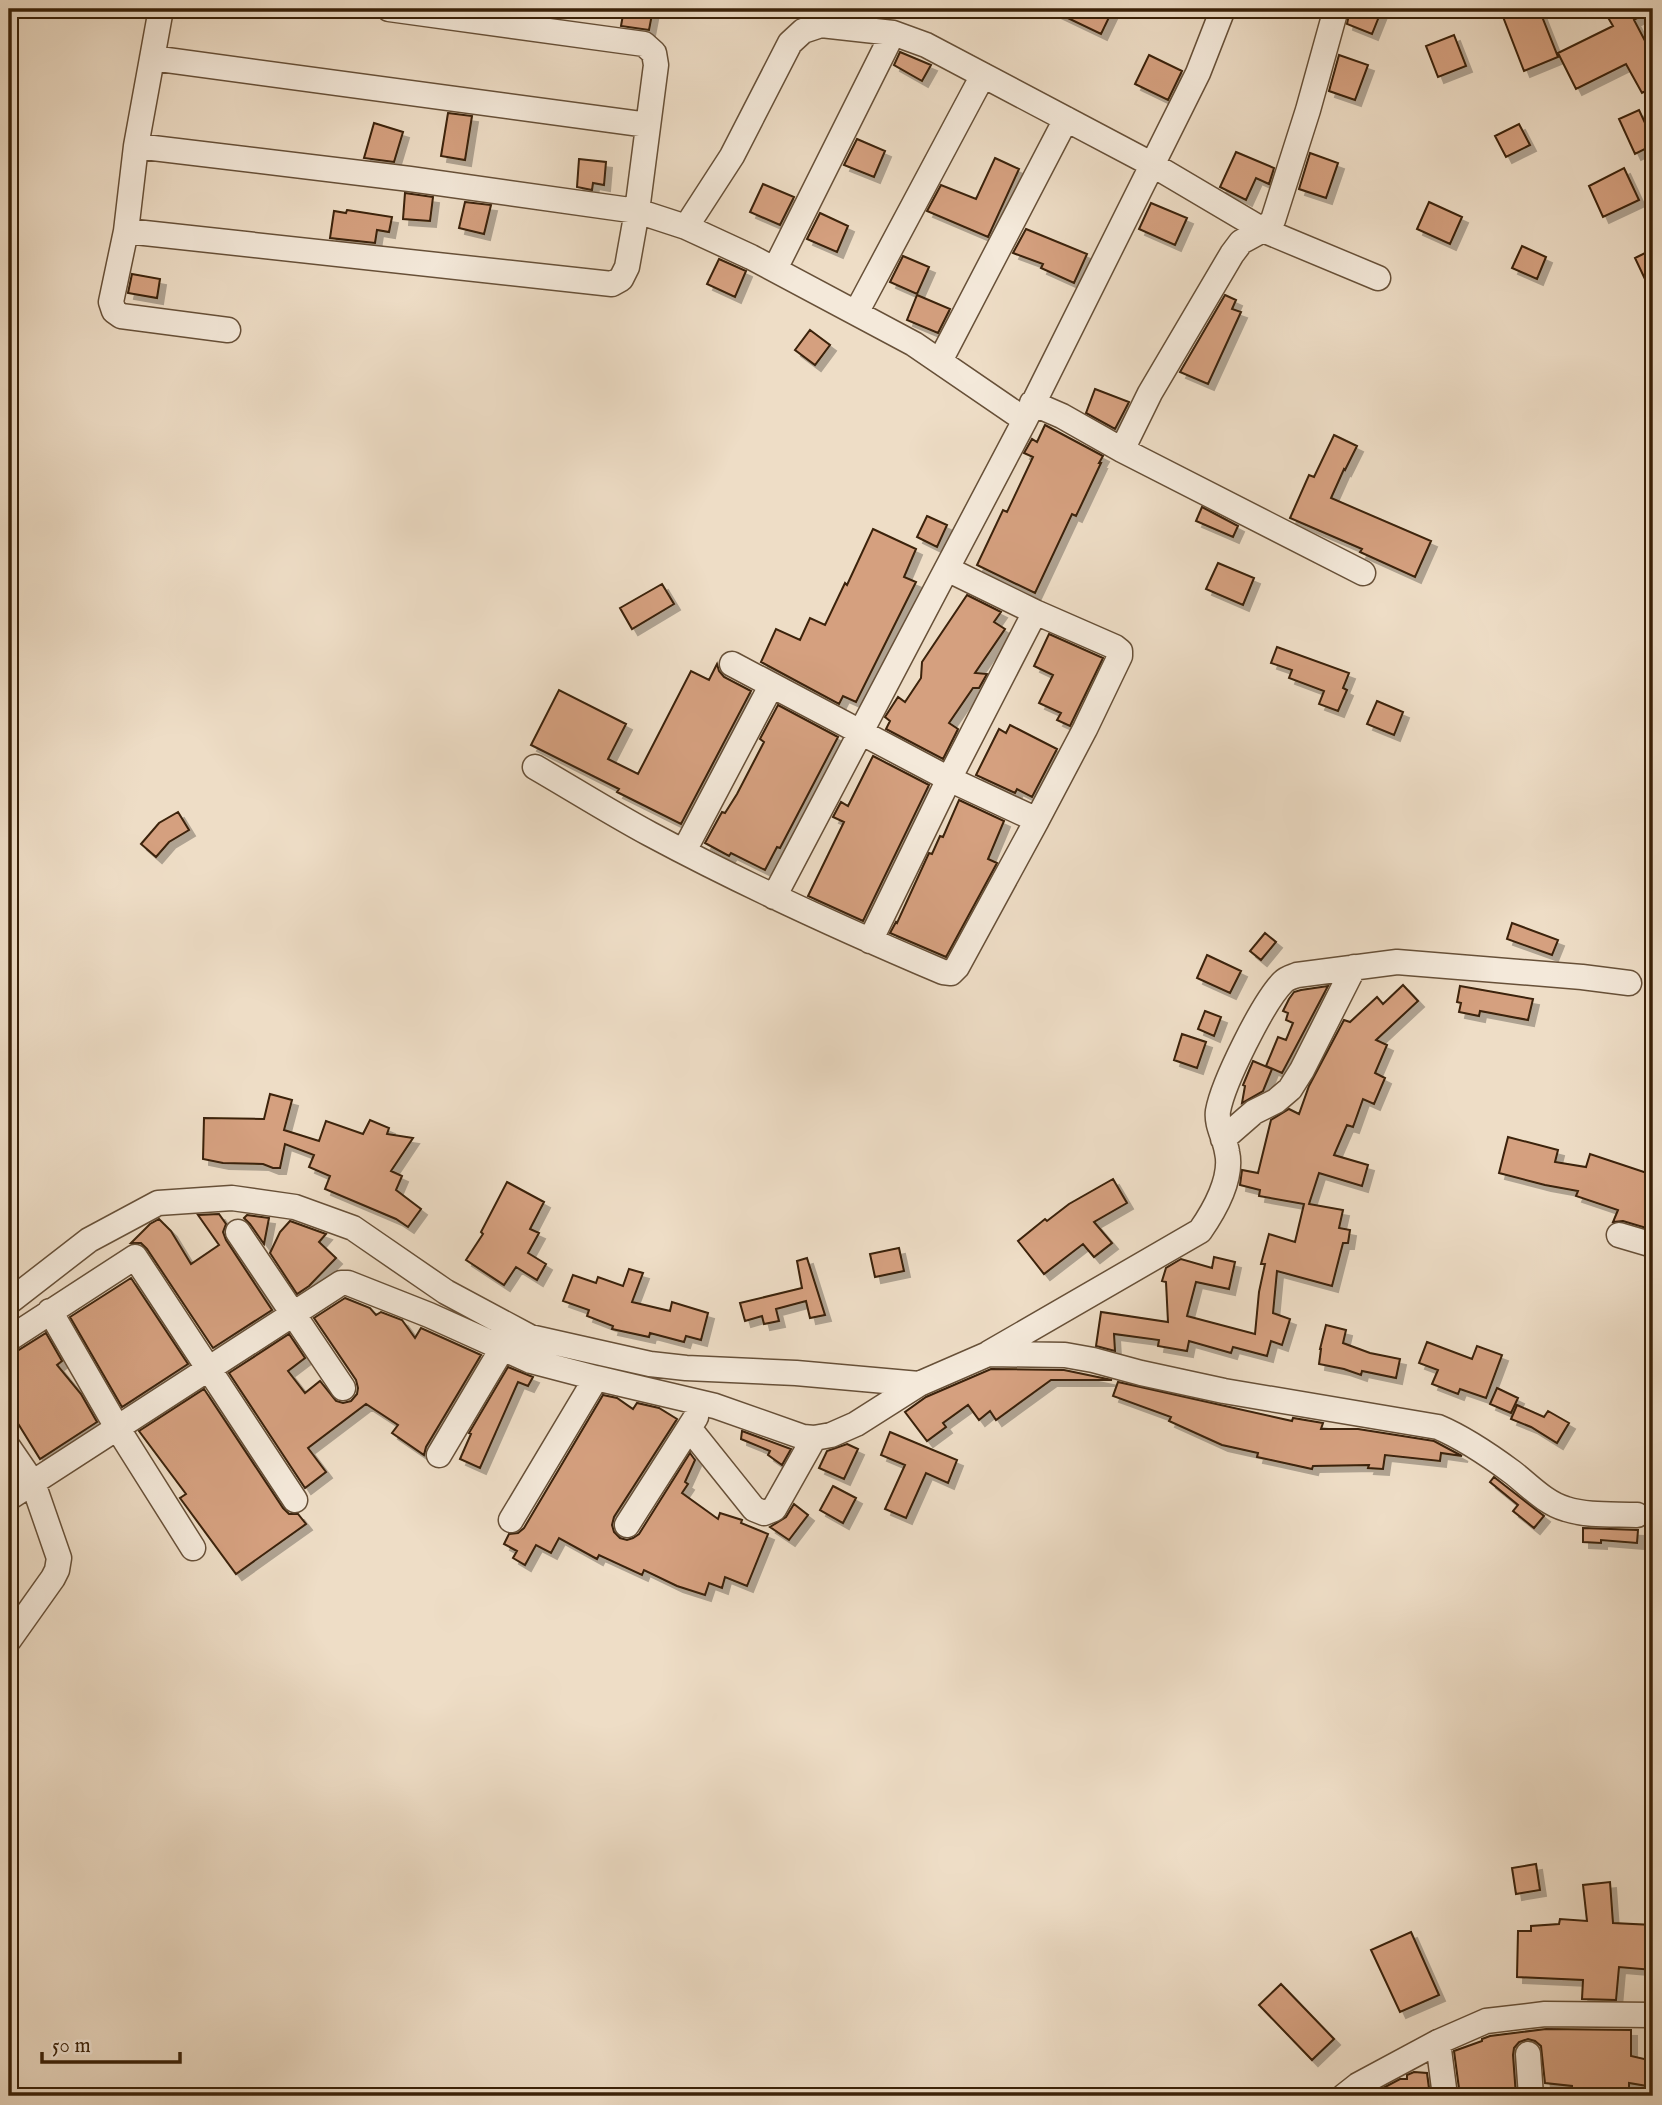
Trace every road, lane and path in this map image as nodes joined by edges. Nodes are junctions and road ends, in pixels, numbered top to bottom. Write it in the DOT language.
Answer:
graph roads {
  1 [pos="161,9"];
  2 [pos="389,9"];
  3 [pos="1223,9"];
  4 [pos="1336,9"];
  5 [pos="893,33"];
  6 [pos="152,58"];
  7 [pos="983,75"];
  8 [pos="1066,119"];
  9 [pos="648,125"];
  10 [pos="136,146"];
  11 [pos="1153,165"];
  12 [pos="637,211"];
  13 [pos="686,227"];
  14 [pos="1263,230"];
  15 [pos="126,231"];
  16 [pos="775,269"];
  17 [pos="1378,278"];
  18 [pos="856,313"];
  19 [pos="229,330"];
  20 [pos="940,361"];
  21 [pos="1029,412"];
  22 [pos="1122,450"];
  23 [pos="947,569"];
  24 [pos="1363,573"];
  25 [pos="1035,612"];
  26 [pos="732,664"];
  27 [pos="771,686"];
  28 [pos="861,734"];
  29 [pos="535,767"];
  30 [pos="949,779"];
  31 [pos="1037,820"];
  32 [pos="684,852"];
  33 [pos="774,897"];
  34 [pos="870,941"];
  35 [pos="1354,967"];
  36 [pos="1629,983"];
  37 [pos="1223,1139"];
  38 [pos="238,1232"];
  39 [pos="1619,1234"];
  40 [pos="1653,1245"];
  41 [pos="9,1302"];
  42 [pos="50,1311"];
  43 [pos="293,1313"];
  44 [pos="9,1339"];
  45 [pos="502,1349"];
  46 [pos="988,1354"];
  47 [pos="208,1369"];
  48 [pos="596,1378"];
  49 [pos="919,1384"];
  50 [pos="343,1388"];
  51 [pos="704,1403"];
  52 [pos="689,1428"];
  53 [pos="118,1429"];
  54 [pos="814,1438"];
  55 [pos="9,1448"];
  56 [pos="439,1455"];
  57 [pos="33,1483"];
  58 [pos="9,1498"];
  59 [pos="295,1500"];
  60 [pos="1636,1515"];
  61 [pos="511,1520"];
  62 [pos="627,1525"];
  63 [pos="192,1548"];
  64 [pos="9,1640"];
  65 [pos="1653,2015"];
  66 [pos="1438,2042"];
  67 [pos="1528,2054"];
  68 [pos="1344,2096"];
  69 [pos="1445,2096"];
  70 [pos="1531,2096"];
  1 -- 6 [label="street"];
  2 -- 9 [label="street"];
  3 -- 11 [label="street"];
  4 -- 14 [label="street"];
  5 -- 7 [label="street"];
  5 -- 13 [label="street"];
  5 -- 16 [label="street"];
  6 -- 9 [label="street"];
  6 -- 10 [label="street"];
  7 -- 8 [label="street"];
  7 -- 18 [label="street"];
  8 -- 11 [label="street"];
  8 -- 20 [label="street"];
  9 -- 12 [label="street"];
  10 -- 12 [label="street"];
  10 -- 15 [label="street"];
  11 -- 14 [label="street"];
  11 -- 21 [label="street"];
  12 -- 13 [label="street"];
  12 -- 15 [label="street"];
  13 -- 16 [label="street"];
  14 -- 17 [label="street"];
  14 -- 22 [label="street"];
  15 -- 19 [label="street"];
  16 -- 18 [label="street"];
  18 -- 20 [label="street"];
  20 -- 21 [label="street"];
  21 -- 22 [label="street"];
  21 -- 23 [label="street"];
  22 -- 24 [label="street"];
  23 -- 25 [label="street"];
  23 -- 28 [label="street"];
  25 -- 30 [label="street"];
  25 -- 31 [label="street"];
  26 -- 27 [label="street"];
  27 -- 28 [label="street"];
  27 -- 32 [label="street"];
  28 -- 30 [label="street"];
  28 -- 33 [label="street"];
  29 -- 32 [label="street"];
  30 -- 31 [label="street"];
  30 -- 34 [label="street"];
  31 -- 34 [label="street"];
  32 -- 33 [label="street"];
  33 -- 34 [label="street"];
  35 -- 36 [label="street"];
  35 -- 37 [label="street"];
  35 -- 37 [label="street"];
  37 -- 46 [label="street"];
  38 -- 43 [label="street"];
  39 -- 40 [label="street"];
  41 -- 49 [label="street"];
  42 -- 44 [label="street"];
  42 -- 47 [label="street"];
  42 -- 53 [label="street"];
  43 -- 45 [label="street"];
  43 -- 47 [label="street"];
  43 -- 50 [label="street"];
  45 -- 48 [label="street"];
  45 -- 56 [label="street"];
  46 -- 49 [label="street"];
  46 -- 60 [label="street"];
  47 -- 53 [label="street"];
  47 -- 59 [label="street"];
  48 -- 51 [label="street"];
  48 -- 61 [label="street"];
  49 -- 54 [label="street"];
  51 -- 52 [label="street"];
  51 -- 54 [label="street"];
  52 -- 54 [label="street"];
  52 -- 62 [label="street"];
  53 -- 57 [label="street"];
  53 -- 63 [label="street"];
  55 -- 57 [label="street"];
  57 -- 58 [label="street"];
  57 -- 64 [label="street"];
  65 -- 66 [label="street"];
  66 -- 68 [label="street"];
  66 -- 69 [label="street"];
  67 -- 70 [label="street"];
}
